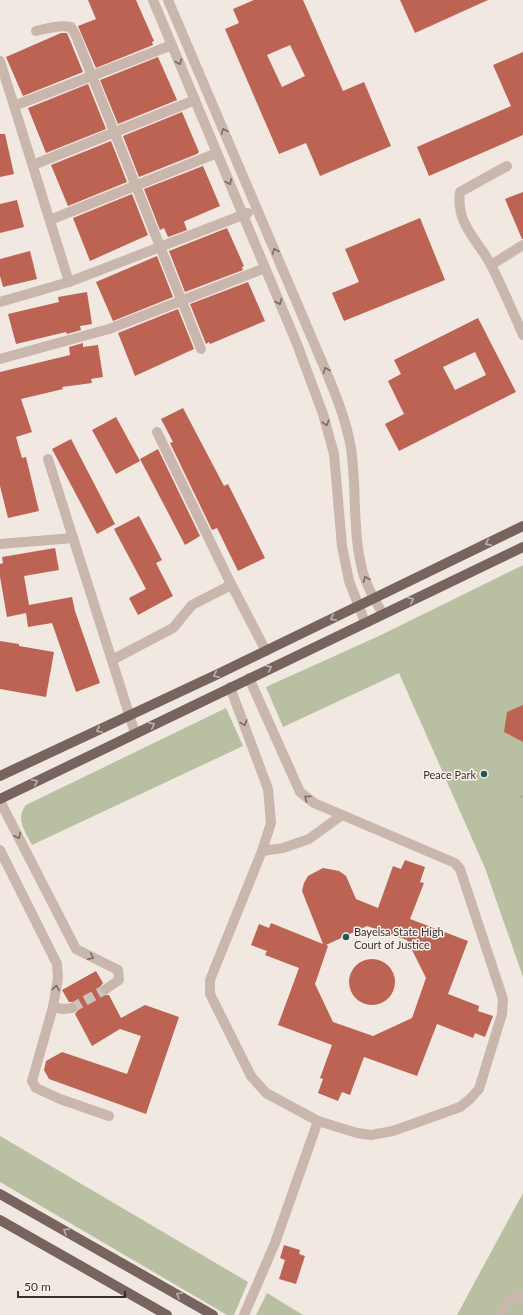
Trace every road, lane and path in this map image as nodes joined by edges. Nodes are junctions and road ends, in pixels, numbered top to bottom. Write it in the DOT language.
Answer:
graph roads {
  1 [pos="153,0"];
  2 [pos="168,0"];
  3 [pos="36,32"];
  4 [pos="172,45"];
  5 [pos="0,61"];
  6 [pos="92,76"];
  7 [pos="195,100"];
  8 [pos="14,106"];
  9 [pos="114,133"];
  10 [pos="217,153"];
  11 [pos="33,165"];
  12 [pos="507,166"];
  13 [pos="137,185"];
  14 [pos="257,210"];
  15 [pos="243,214"];
  16 [pos="50,220"];
  17 [pos="523,245"];
  18 [pos="160,247"];
  19 [pos="491,265"];
  20 [pos="265,268"];
  21 [pos="69,282"];
  22 [pos="182,300"];
  23 [pos="0,302"];
  24 [pos="523,335"];
  25 [pos="201,349"];
  26 [pos="0,359"];
  27 [pos="157,432"];
  28 [pos="48,459"];
  29 [pos="523,526"];
  30 [pos="73,538"];
  31 [pos="0,544"];
  32 [pos="523,547"];
  33 [pos="231,585"];
  34 [pos="374,598"];
  35 [pos="358,606"];
  36 [pos="383,614"];
  37 [pos="365,622"];
  38 [pos="266,651"];
  39 [pos="112,660"];
  40 [pos="249,678"];
  41 [pos="230,687"];
  42 [pos="129,716"];
  43 [pos="136,733"];
  44 [pos="0,776"];
  45 [pos="0,800"];
  46 [pos="342,815"];
  47 [pos="0,850"];
  48 [pos="262,851"];
  49 [pos="106,989"];
  50 [pos="53,1008"];
  51 [pos="72,1008"];
  52 [pos="109,1116"];
  53 [pos="318,1121"];
  54 [pos="0,1194"];
  55 [pos="0,1220"];
  56 [pos="523,1295"];
  57 [pos="168,1315"];
  58 [pos="213,1315"];
  59 [pos="244,1315"];
  60 [pos="501,1315"];
  1 -- 4 [label="street"];
  14 -- 2 [label="street, one-way"];
  3 -- 6 [label="street"];
  4 -- 6 [label="street"];
  4 -- 7 [label="street, one-way"];
  5 -- 8 [label="street"];
  6 -- 8 [label="street"];
  6 -- 9 [label="street"];
  7 -- 9 [label="street"];
  7 -- 10 [label="street"];
  8 -- 11 [label="street"];
  9 -- 11 [label="street"];
  9 -- 13 [label="street"];
  10 -- 13 [label="street"];
  10 -- 15 [label="street, one-way"];
  11 -- 16 [label="street"];
  12 -- 19 [label="street"];
  13 -- 16 [label="street"];
  13 -- 18 [label="street"];
  14 -- 15 [label="street"];
  34 -- 14 [label="street, one-way"];
  15 -- 18 [label="street"];
  15 -- 20 [label="street"];
  16 -- 21 [label="street"];
  17 -- 19 [label="street"];
  18 -- 21 [label="street"];
  18 -- 22 [label="street"];
  19 -- 24 [label="street"];
  20 -- 22 [label="street"];
  20 -- 35 [label="street, one-way"];
  21 -- 23 [label="street"];
  22 -- 25 [label="street"];
  22 -- 26 [label="street"];
  27 -- 33 [label="street"];
  28 -- 30 [label="street"];
  29 -- 34 [label="main road, one-way"];
  30 -- 31 [label="street"];
  30 -- 39 [label="street"];
  36 -- 32 [label="main road, one-way"];
  33 -- 38 [label="street"];
  33 -- 39 [label="street"];
  34 -- 35 [label="main road"];
  34 -- 36 [label="street"];
  35 -- 37 [label="street"];
  35 -- 38 [label="main road, one-way"];
  36 -- 37 [label="main road"];
  40 -- 37 [label="main road, one-way"];
  38 -- 42 [label="main road, one-way"];
  39 -- 42 [label="street"];
  40 -- 41 [label="main road"];
  46 -- 40 [label="street, one-way"];
  43 -- 41 [label="main road, one-way"];
  41 -- 48 [label="street, one-way"];
  42 -- 43 [label="street"];
  42 -- 44 [label="main road, one-way"];
  45 -- 43 [label="main road, one-way"];
  45 -- 49 [label="street, one-way"];
  46 -- 48 [label="street"];
  46 -- 53 [label="street"];
  50 -- 47 [label="street, one-way"];
  48 -- 53 [label="street"];
  50 -- 51 [label="street"];
  50 -- 52 [label="street"];
  53 -- 59 [label="street"];
  58 -- 54 [label="main road, one-way"];
  55 -- 57 [label="main road"];
  56 -- 60 [label="street"];
}
